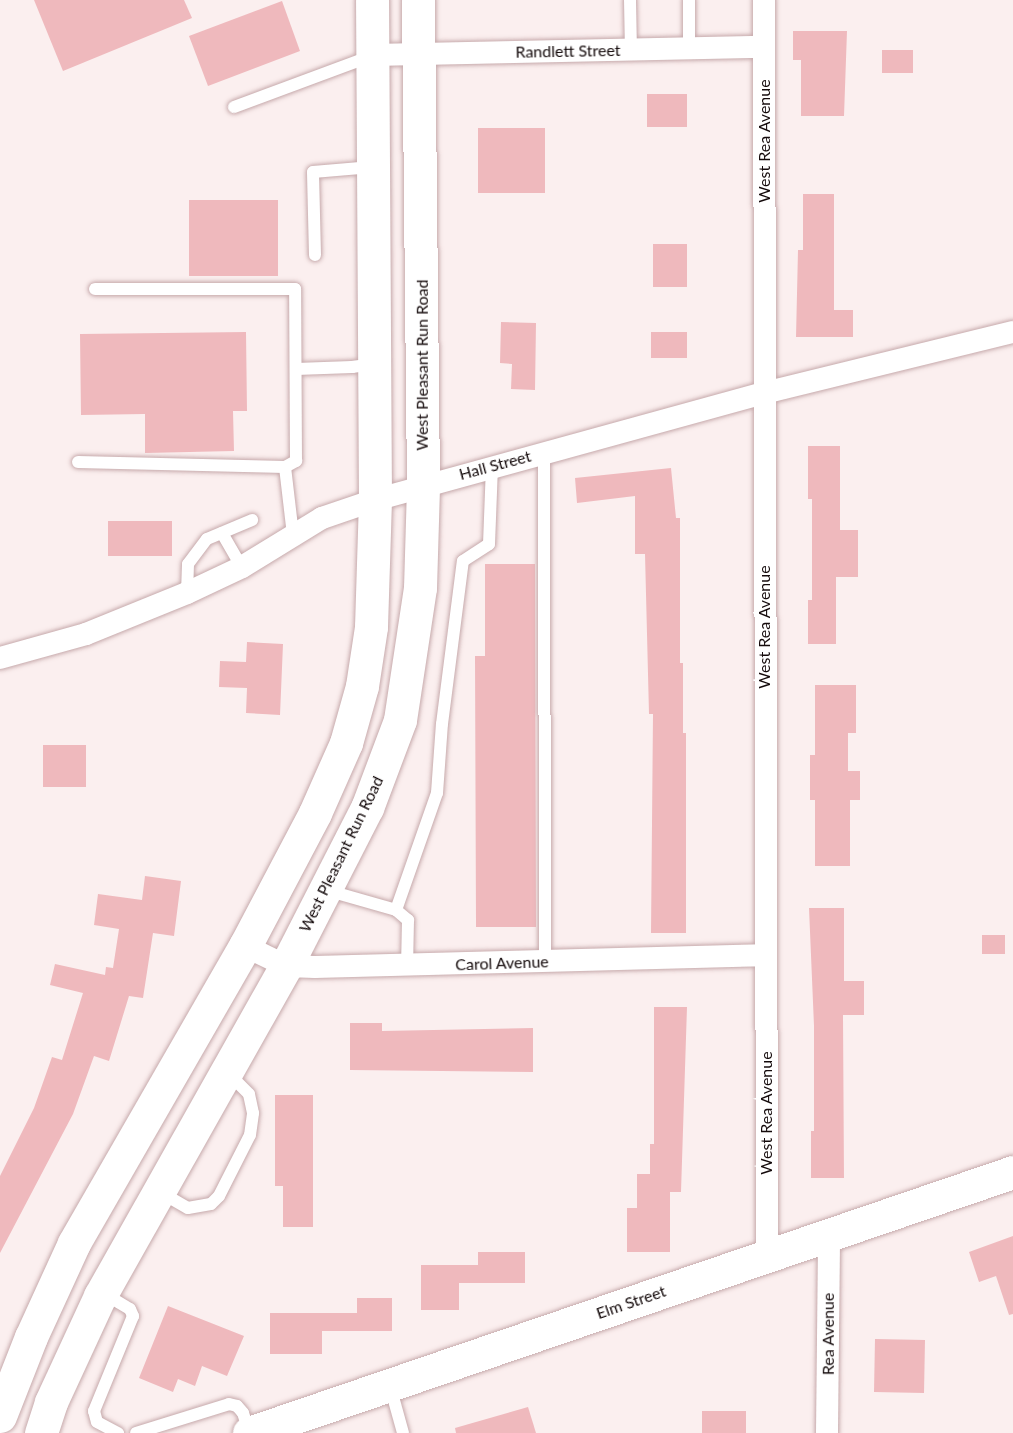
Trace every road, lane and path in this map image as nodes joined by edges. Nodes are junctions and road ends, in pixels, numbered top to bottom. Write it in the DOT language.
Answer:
graph roads {
  1 [pos="372,0"];
  2 [pos="418,0"];
  3 [pos="630,0"];
  4 [pos="689,0"];
  5 [pos="764,0"];
  6 [pos="764,47"];
  7 [pos="689,49"];
  8 [pos="631,50"];
  9 [pos="421,54"];
  10 [pos="372,55"];
  11 [pos="234,107"];
  12 [pos="373,167"];
  13 [pos="315,255"];
  14 [pos="94,289"];
  15 [pos="1013,332"];
  16 [pos="375,363"];
  17 [pos="296,369"];
  18 [pos="764,393"];
  19 [pos="544,452"];
  20 [pos="78,462"];
  21 [pos="492,466"];
  22 [pos="285,467"];
  23 [pos="423,485"];
  24 [pos="375,500"];
  25 [pos="252,520"];
  26 [pos="222,533"];
  27 [pos="293,535"];
  28 [pos="242,567"];
  29 [pos="188,593"];
  30 [pos="0,658"];
  31 [pos="326,889"];
  32 [pos="396,910"];
  33 [pos="245,946"];
  34 [pos="764,955"];
  35 [pos="545,961"];
  36 [pos="286,966"];
  37 [pos="407,966"];
  38 [pos="227,1072"];
  39 [pos="1013,1172"];
  40 [pos="159,1192"];
  41 [pos="829,1236"];
  42 [pos="767,1255"];
  43 [pos="102,1292"];
  44 [pos="389,1385"];
  45 [pos="0,1416"];
  46 [pos="41,1433"];
  47 [pos="118,1433"];
  48 [pos="135,1433"];
  49 [pos="250,1433"];
  50 [pos="403,1433"];
  51 [pos="827,1433"];
  1 -- 10 [label="main road"];
  2 -- 9 [label="main road, West Pleasant Run Road"];
  3 -- 8 [label="lane"];
  4 -- 7 [label="lane"];
  5 -- 6 [label="street, West Rea Avenue"];
  6 -- 7 [label="street, Randlett Street"];
  6 -- 18 [label="street, West Rea Avenue"];
  7 -- 8 [label="street, Randlett Street"];
  8 -- 9 [label="street, Randlett Street"];
  9 -- 10 [label="street, Randlett Street"];
  9 -- 23 [label="main road, West Pleasant Run Road"];
  10 -- 11 [label="lane"];
  10 -- 12 [label="main road"];
  12 -- 13 [label="lane"];
  12 -- 16 [label="main road"];
  14 -- 17 [label="lane"];
  15 -- 18 [label="street, Hall Street"];
  16 -- 17 [label="lane"];
  16 -- 24 [label="main road"];
  17 -- 22 [label="lane"];
  18 -- 19 [label="street, Hall Street"];
  18 -- 34 [label="street, West Rea Avenue"];
  19 -- 21 [label="street, Hall Street"];
  19 -- 35 [label="lane"];
  20 -- 22 [label="lane"];
  21 -- 23 [label="street, Hall Street"];
  21 -- 32 [label="lane"];
  22 -- 27 [label="lane"];
  23 -- 24 [label="street, Hall Street"];
  23 -- 31 [label="main road, West Pleasant Run Road"];
  24 -- 27 [label="street, Hall Street"];
  24 -- 33 [label="main road"];
  25 -- 26 [label="lane"];
  26 -- 28 [label="lane"];
  26 -- 29 [label="lane"];
  27 -- 28 [label="street, Hall Street"];
  28 -- 29 [label="street, Hall Street"];
  29 -- 30 [label="street, Hall Street"];
  31 -- 32 [label="lane"];
  31 -- 36 [label="main road, West Pleasant Run Road"];
  32 -- 37 [label="lane"];
  33 -- 36 [label="street, Carol Avenue"];
  33 -- 45 [label="main road"];
  34 -- 35 [label="street, Carol Avenue"];
  34 -- 42 [label="street, West Rea Avenue"];
  35 -- 37 [label="street, Carol Avenue"];
  36 -- 37 [label="street, Carol Avenue"];
  36 -- 38 [label="main road, West Pleasant Run Road"];
  38 -- 40 [label="main road, West Pleasant Run Road"];
  38 -- 40 [label="lane"];
  39 -- 41 [label="main road, Elm Street"];
  40 -- 43 [label="main road, West Pleasant Run Road"];
  41 -- 42 [label="main road, Elm Street"];
  41 -- 51 [label="street, Rea Avenue"];
  42 -- 44 [label="main road, Elm Street"];
  43 -- 46 [label="main road, West Pleasant Run Road"];
  43 -- 47 [label="lane"];
  44 -- 49 [label="main road, Elm Street"];
  44 -- 50 [label="lane"];
  48 -- 49 [label="lane"];
}
